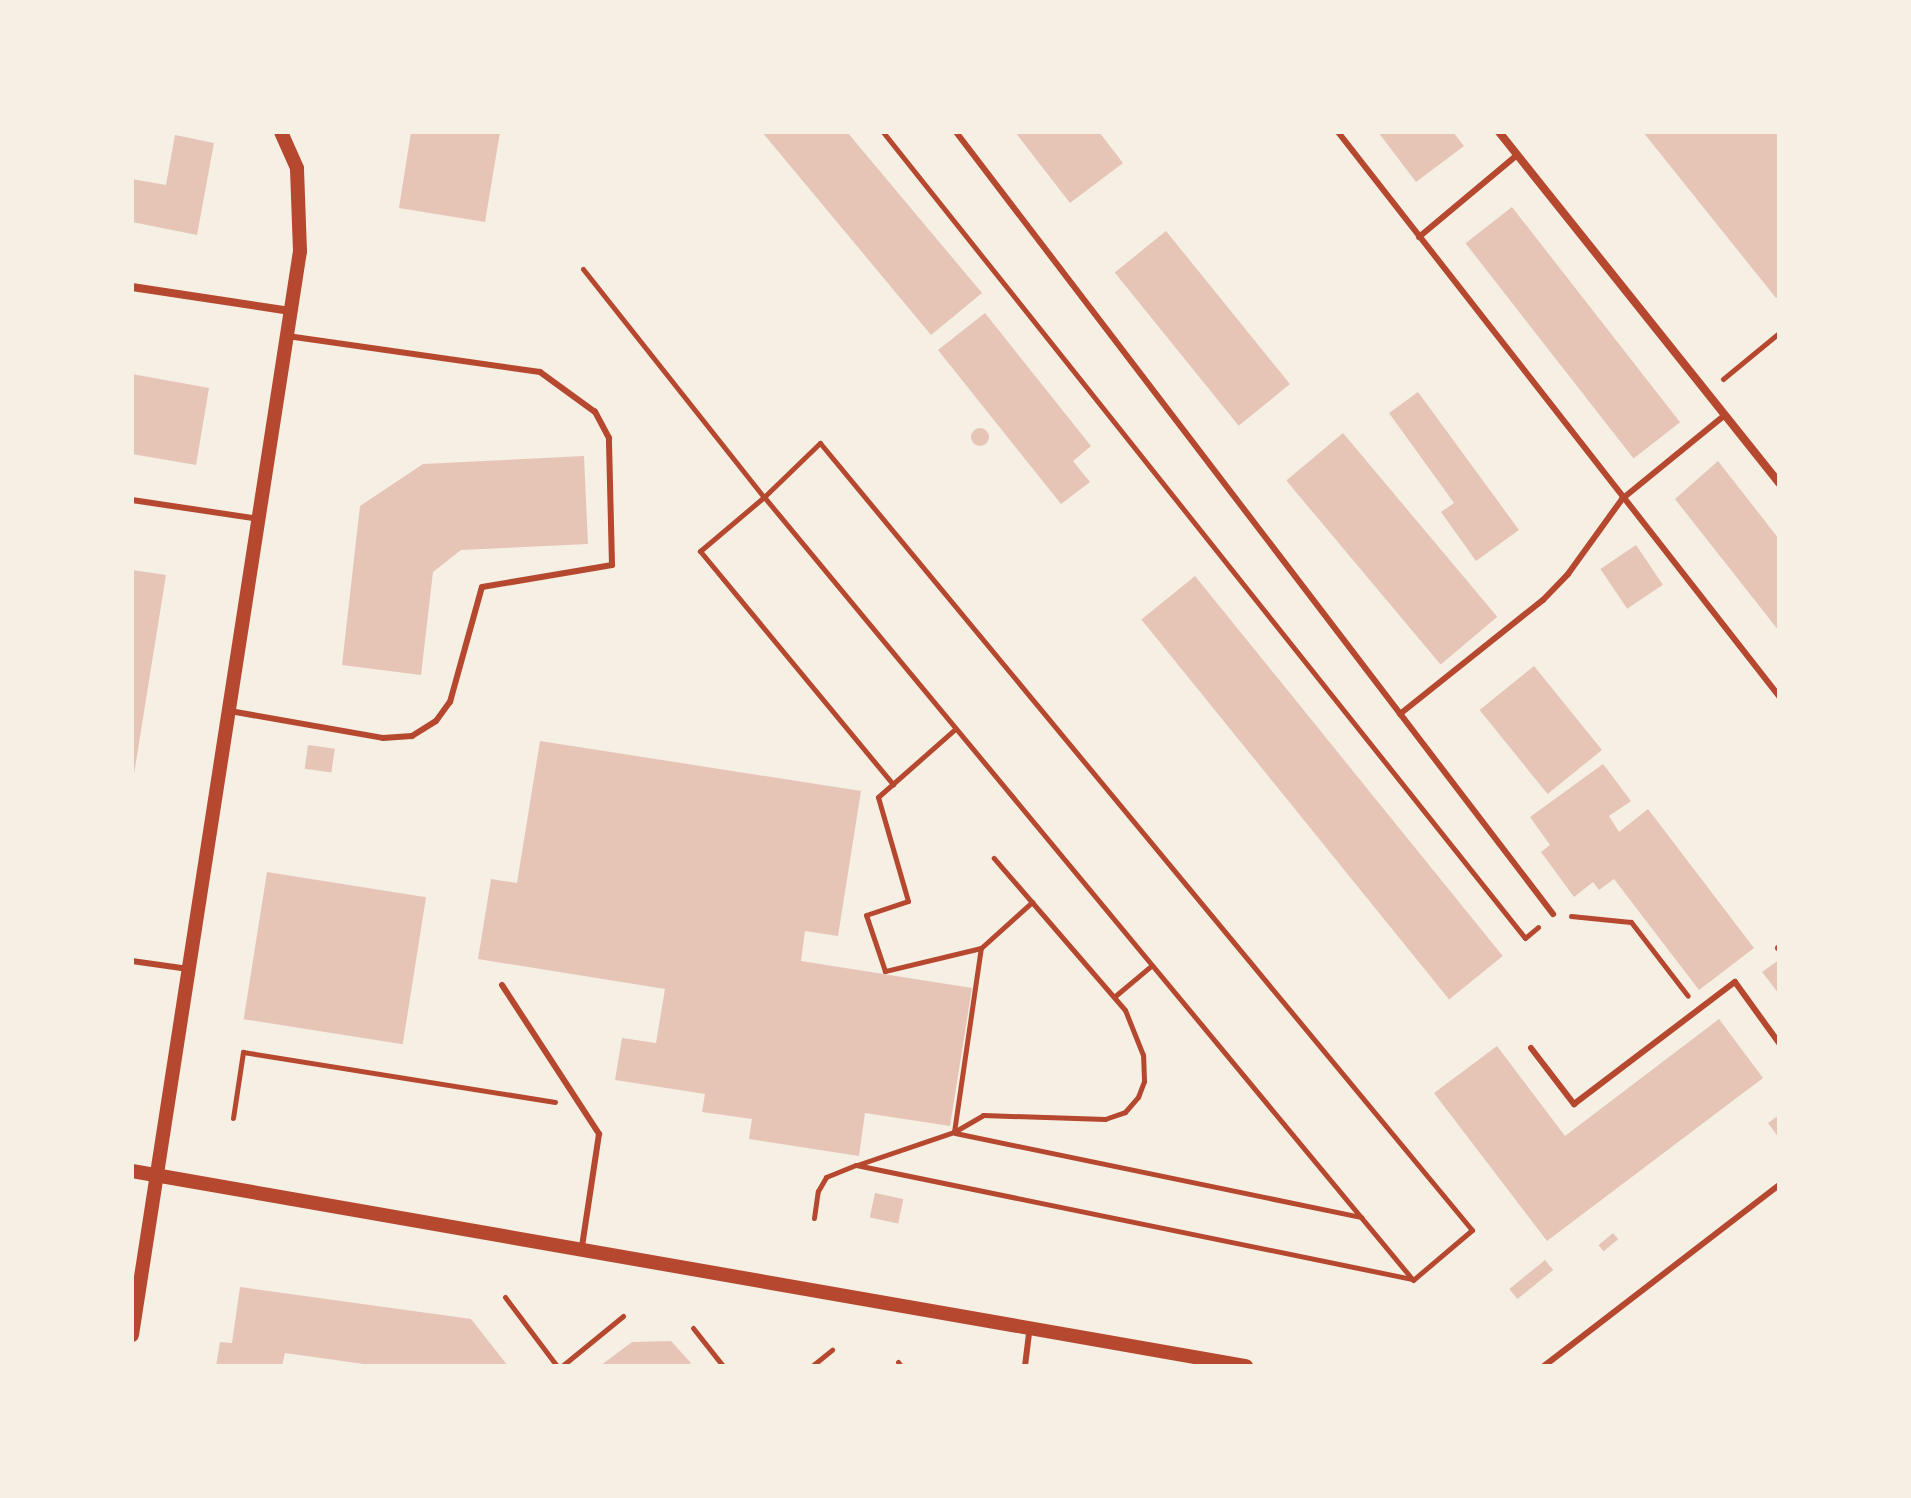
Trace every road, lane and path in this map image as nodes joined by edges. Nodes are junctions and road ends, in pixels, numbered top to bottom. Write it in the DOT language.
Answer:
graph roads {
  1 [pos="281,132"];
  2 [pos="883,132"];
  3 [pos="956,132"];
  4 [pos="1338,132"];
  5 [pos="1499,132"];
  6 [pos="1517,155"];
  7 [pos="1419,237"];
  8 [pos="583,269"];
  9 [pos="132,287"];
  10 [pos="290,311"];
  11 [pos="1779,333"];
  12 [pos="286,336"];
  13 [pos="1707,392"];
  14 [pos="1725,415"];
  15 [pos="1779,483"];
  16 [pos="764,497"];
  17 [pos="1622,499"];
  18 [pos="132,500"];
  19 [pos="259,519"];
  20 [pos="1779,696"];
  21 [pos="230,711"];
  22 [pos="1400,714"];
  23 [pos="955,729"];
  24 [pos="893,784"];
  25 [pos="994,858"];
  26 [pos="1032,902"];
  27 [pos="1553,914"];
  28 [pos="981,948"];
  29 [pos="132,961"];
  30 [pos="1151,966"];
  31 [pos="191,969"];
  32 [pos="502,985"];
  33 [pos="1114,997"];
  34 [pos="1699,1010"];
  35 [pos="1779,1043"];
  36 [pos="1531,1048"];
  37 [pos="568,1104"];
  38 [pos="233,1118"];
  39 [pos="954,1132"];
  40 [pos="856,1165"];
  41 [pos="132,1171"];
  42 [pos="159,1176"];
  43 [pos="1779,1185"];
  44 [pos="814,1218"];
  45 [pos="1361,1218"];
  46 [pos="582,1249"];
  47 [pos="1413,1280"];
  48 [pos="505,1297"];
  49 [pos="623,1316"];
  50 [pos="1030,1327"];
  51 [pos="693,1328"];
  52 [pos="132,1335"];
  53 [pos="832,1350"];
  54 [pos="560,1366"];
  55 [pos="723,1366"];
  56 [pos="812,1366"];
  57 [pos="1025,1366"];
  58 [pos="1246,1366"];
  59 [pos="1544,1366"];
  1 -- 10 [label="street"];
  2 -- 27 [label="path"];
  3 -- 22 [label="lane"];
  4 -- 7 [label="lane"];
  5 -- 6 [label="street"];
  6 -- 7 [label="lane"];
  6 -- 13 [label="street"];
  7 -- 17 [label="lane"];
  8 -- 16 [label="path"];
  9 -- 10 [label="street"];
  10 -- 12 [label="street"];
  11 -- 13 [label="path"];
  12 -- 19 [label="street"];
  12 -- 21 [label="lane"];
  13 -- 14 [label="street"];
  14 -- 15 [label="street"];
  14 -- 17 [label="lane"];
  16 -- 23 [label="path"];
  16 -- 24 [label="path"];
  16 -- 47 [label="path"];
  17 -- 20 [label="lane"];
  17 -- 22 [label="lane"];
  18 -- 19 [label="lane"];
  19 -- 21 [label="street"];
  21 -- 31 [label="street"];
  22 -- 27 [label="lane"];
  23 -- 24 [label="path"];
  23 -- 30 [label="path"];
  24 -- 28 [label="path"];
  25 -- 26 [label="path"];
  26 -- 28 [label="path"];
  26 -- 33 [label="path"];
  27 -- 34 [label="path"];
  28 -- 39 [label="path"];
  29 -- 31 [label="lane"];
  30 -- 33 [label="path"];
  30 -- 45 [label="path"];
  31 -- 42 [label="street"];
  32 -- 46 [label="lane"];
  33 -- 39 [label="path"];
  34 -- 35 [label="lane"];
  34 -- 36 [label="lane"];
  37 -- 38 [label="path"];
  39 -- 40 [label="path"];
  39 -- 45 [label="path"];
  40 -- 44 [label="path"];
  40 -- 47 [label="path"];
  41 -- 42 [label="street"];
  42 -- 46 [label="street"];
  42 -- 52 [label="street"];
  43 -- 59 [label="lane"];
  45 -- 47 [label="path"];
  46 -- 50 [label="street"];
  48 -- 54 [label="path"];
  49 -- 54 [label="path"];
  50 -- 57 [label="lane"];
  50 -- 58 [label="street"];
  51 -- 55 [label="path"];
  53 -- 56 [label="path"];
}
